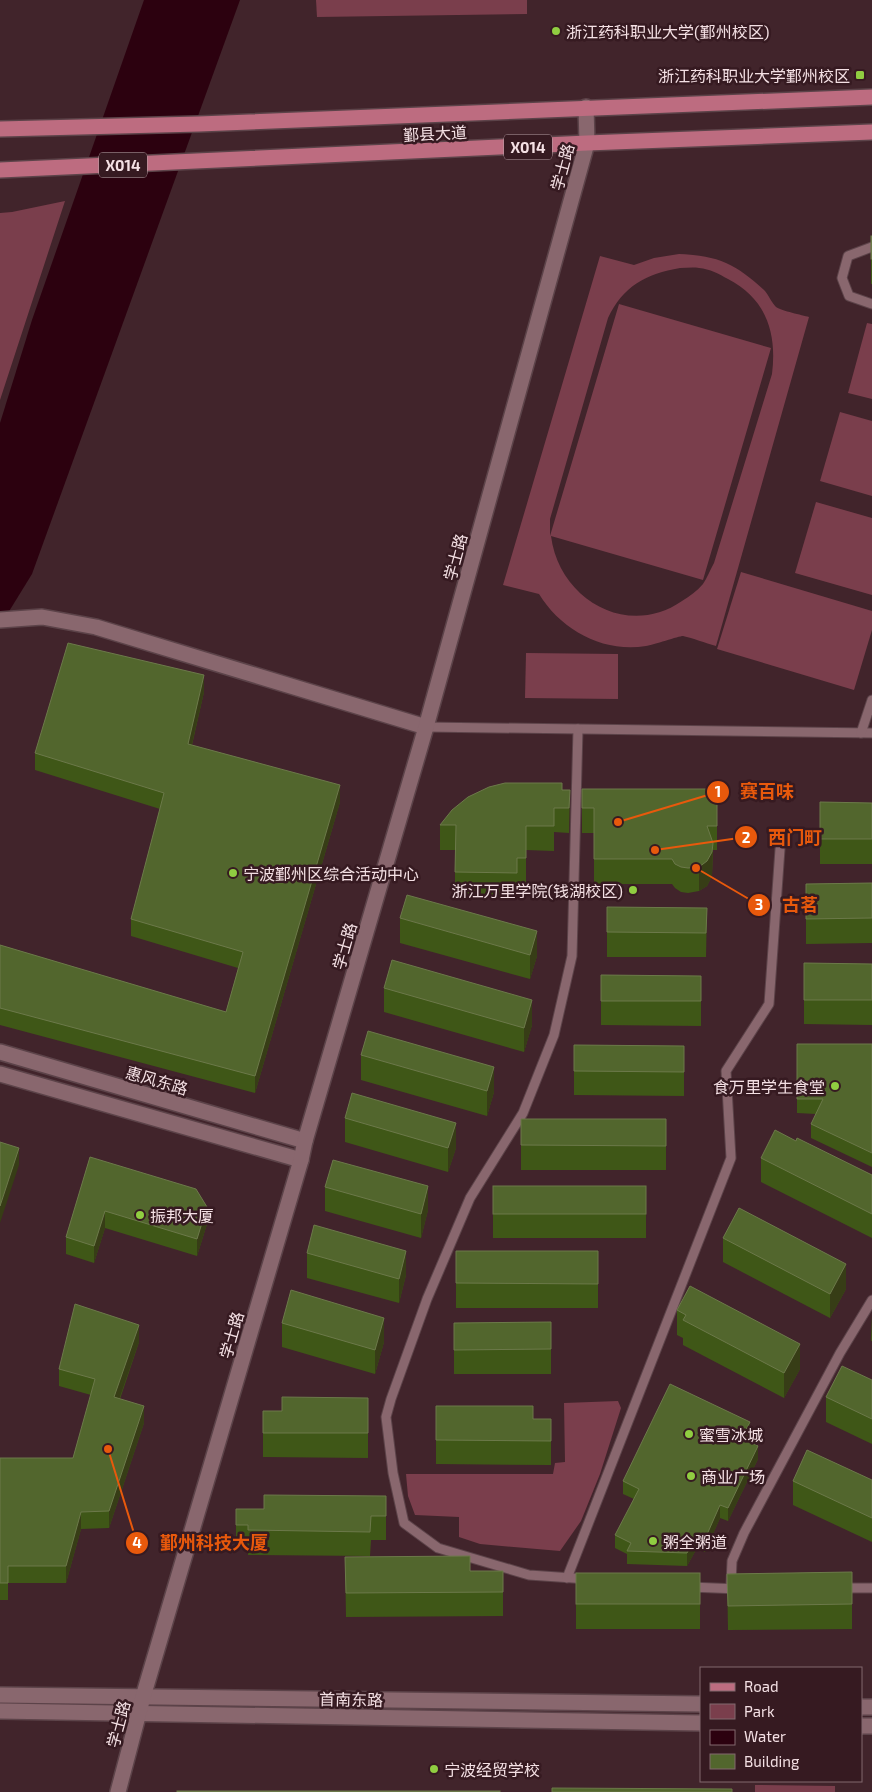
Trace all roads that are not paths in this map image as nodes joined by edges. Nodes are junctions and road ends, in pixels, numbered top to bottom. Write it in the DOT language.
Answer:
graph roads {
  1 [pos="872,97"];
  2 [pos="586,107"];
  3 [pos="0,129"];
  4 [pos="872,132"];
  5 [pos="587,143"];
  6 [pos="0,170"];
  7 [pos="872,247"];
  8 [pos="872,304"];
  9 [pos="0,620"];
  10 [pos="872,700"];
  11 [pos="426,727"];
  12 [pos="578,729"];
  13 [pos="861,733"];
  14 [pos="872,733"];
  15 [pos="780,849"];
  16 [pos="0,1052"];
  17 [pos="0,1074"];
  18 [pos="305,1141"];
  19 [pos="301,1160"];
  20 [pos="872,1300"];
  21 [pos="567,1578"];
  22 [pos="597,1580"];
  23 [pos="685,1587"];
  24 [pos="834,1588"];
  25 [pos="872,1588"];
  26 [pos="750,1589"];
  27 [pos="731,1590"];
  28 [pos="0,1695"];
  29 [pos="143,1697"];
  30 [pos="700,1704"];
  31 [pos="0,1711"];
  32 [pos="139,1712"];
  33 [pos="700,1723"];
  34 [pos="118,1792"];
  1 -- 2 [label="main road, 鄞县大道 / X014"];
  2 -- 3 [label="main road, 鄞县大道 / X014"];
  2 -- 5 [label="street, 学士路"];
  4 -- 5 [label="main road, 鄞县大道 / X014"];
  5 -- 6 [label="main road, 鄞县大道 / X014"];
  5 -- 11 [label="street, 学士路"];
  7 -- 8 [label="lane"];
  9 -- 11 [label="street"];
  10 -- 13 [label="lane"];
  11 -- 12 [label="lane"];
  11 -- 18 [label="street, 学士路"];
  12 -- 13 [label="lane"];
  12 -- 21 [label="lane"];
  13 -- 14 [label="lane"];
  15 -- 21 [label="lane"];
  16 -- 18 [label="street, 惠风东路"];
  17 -- 19 [label="street"];
  18 -- 19 [label="street, 学士路"];
  19 -- 29 [label="street, 学士路"];
  20 -- 27 [label="lane"];
  21 -- 22 [label="lane"];
  23 -- 27 [label="lane"];
  24 -- 25 [label="lane"];
  26 -- 27 [label="lane"];
  28 -- 29 [label="street, 首南东路"];
  29 -- 30 [label="street, 首南东路"];
  29 -- 32 [label="street, 学士路"];
  31 -- 32 [label="street, 首南东路"];
  32 -- 33 [label="street, 首南东路"];
  32 -- 34 [label="street, 学士路"];
}
